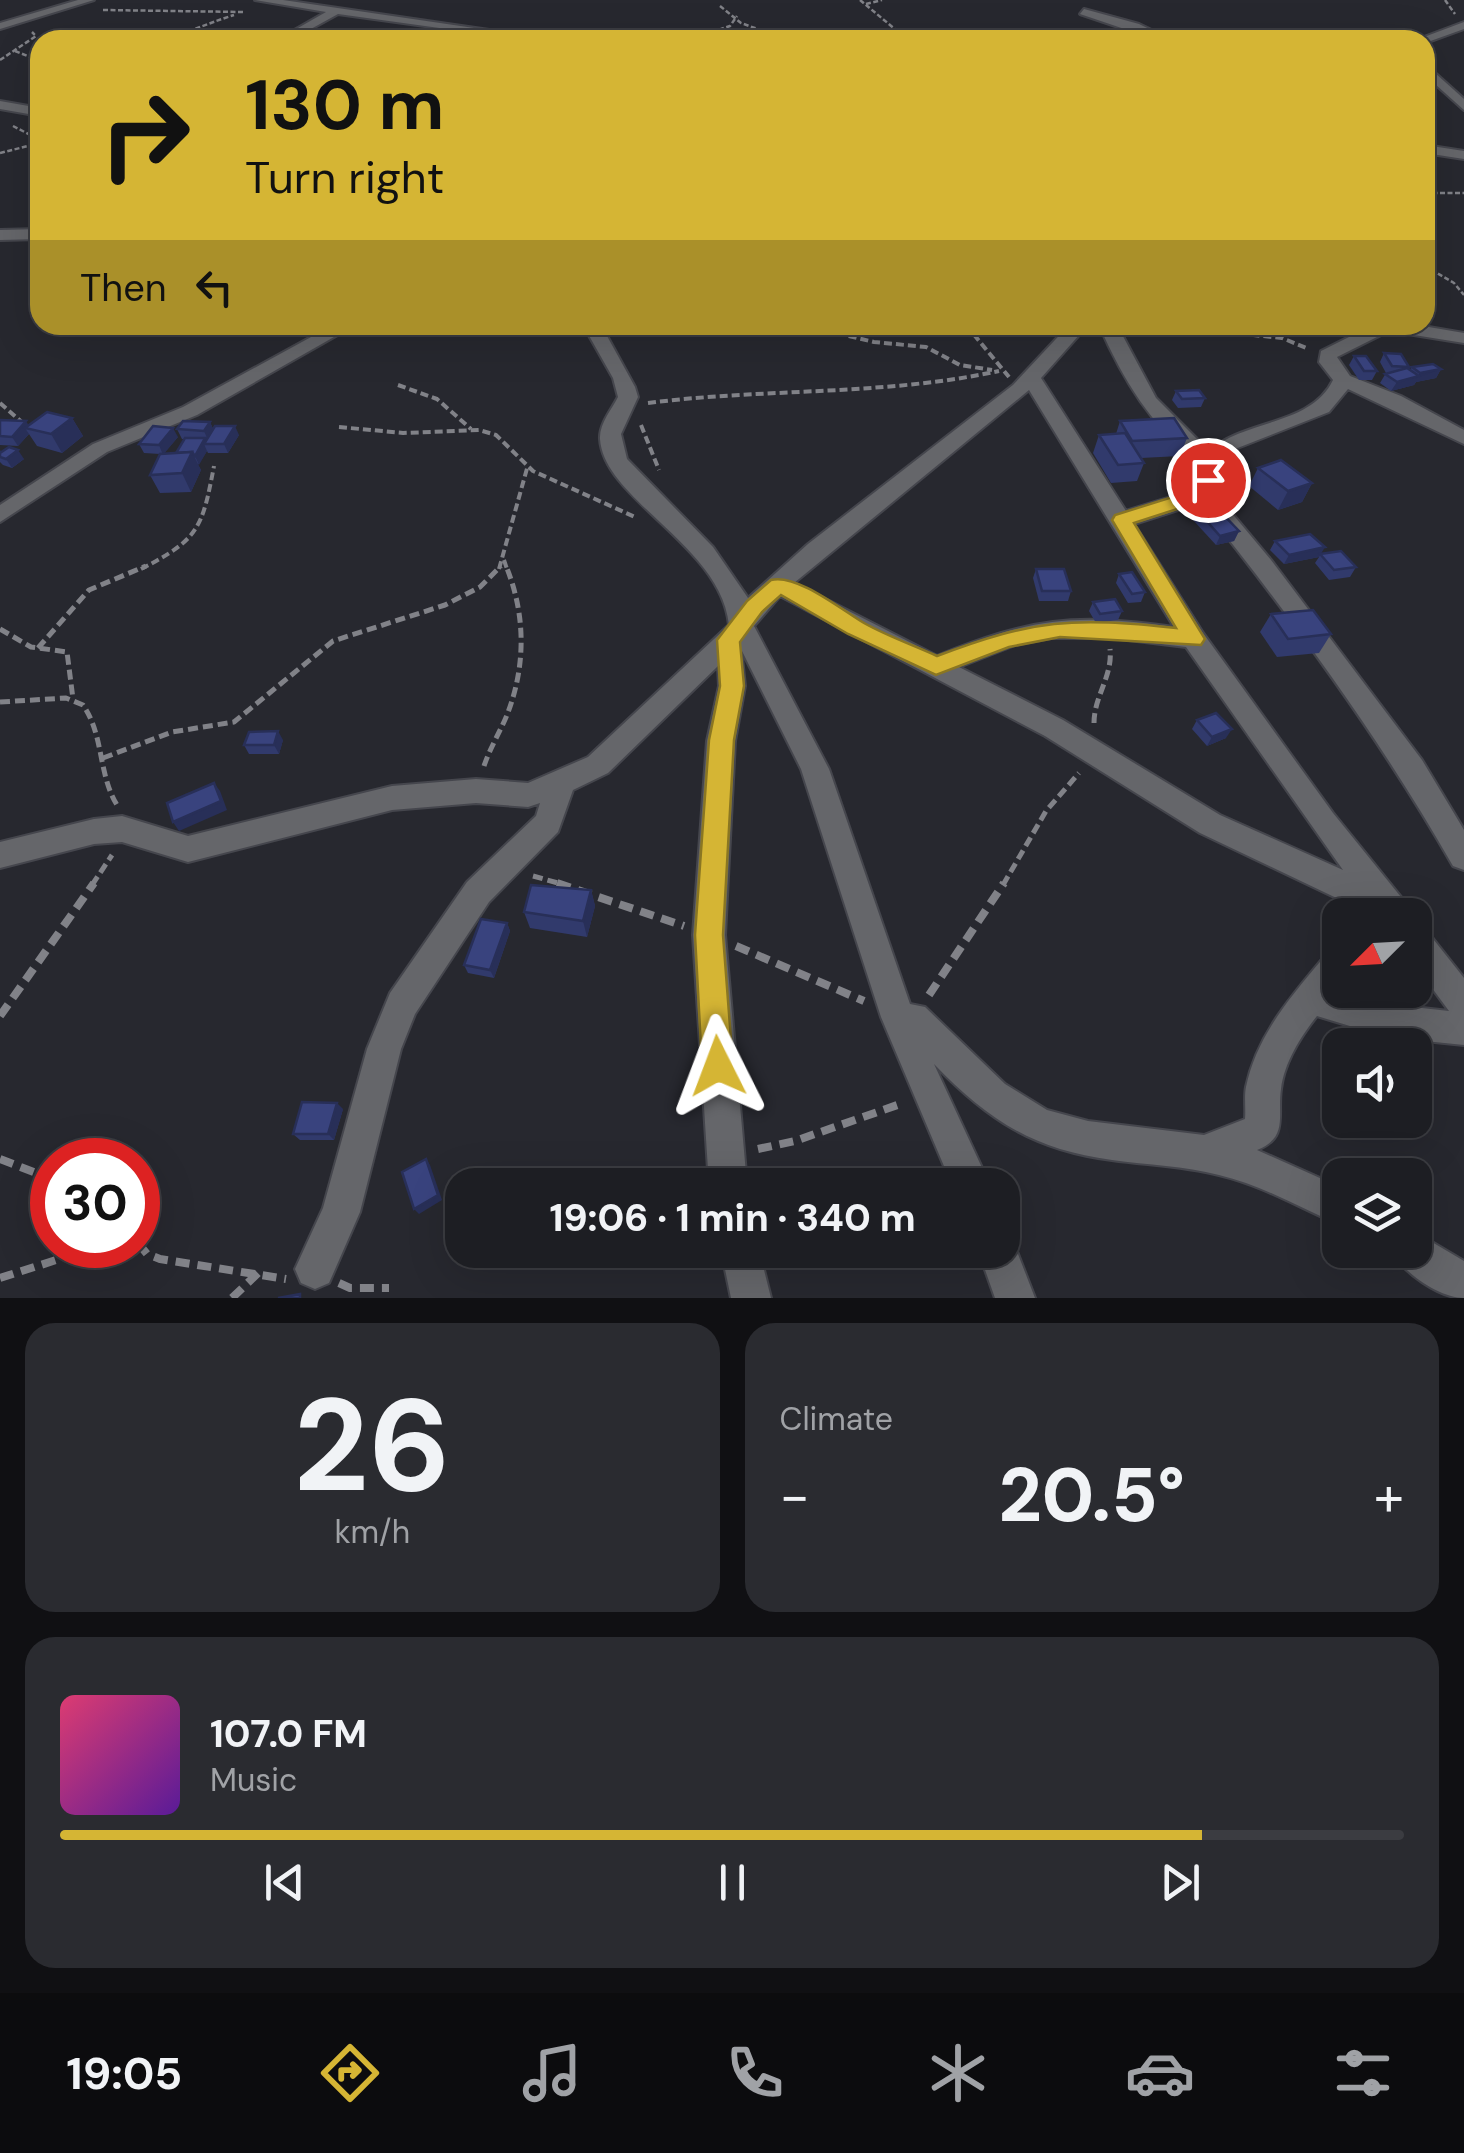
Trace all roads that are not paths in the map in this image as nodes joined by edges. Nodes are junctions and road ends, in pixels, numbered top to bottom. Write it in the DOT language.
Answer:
graph roads {
  1 [pos="89,0"];
  2 [pos="260,0"];
  3 [pos="1084,12"];
  4 [pos="333,13"];
  5 [pos="0,26"];
  6 [pos="442,26"];
  7 [pos="1458,26"];
  8 [pos="297,30"];
  9 [pos="436,30"];
  10 [pos="473,30"];
  11 [pos="1144,30"];
  12 [pos="1464,37"];
  13 [pos="1435,78"];
  14 [pos="0,106"];
  15 [pos="1464,106"];
  16 [pos="30,110"];
  17 [pos="1435,151"];
  18 [pos="1464,155"];
  19 [pos="30,233"];
  20 [pos="0,235"];
  21 [pos="1435,333"];
  22 [pos="328,335"];
  23 [pos="596,335"];
  24 [pos="1066,335"];
  25 [pos="1113,335"];
  26 [pos="1366,335"];
  27 [pos="1464,338"];
  28 [pos="1013,377"];
  29 [pos="1344,380"];
  30 [pos="1464,438"];
  31 [pos="1210,462"];
  32 [pos="1204,494"];
  33 [pos="0,515"];
  34 [pos="1122,520"];
  35 [pos="779,585"];
  36 [pos="738,631"];
  37 [pos="1194,639"];
  38 [pos="936,666"];
  39 [pos="561,783"];
  40 [pos="0,855"];
  41 [pos="1464,857"];
  42 [pos="1351,898"];
  43 [pos="1382,898"];
  44 [pos="1432,964"];
  45 [pos="1322,985"];
  46 [pos="1312,998"];
  47 [pos="1463,1009"];
  48 [pos="905,1018"];
  49 [pos="1204,1152"];
  50 [pos="726,1168"];
  51 [pos="962,1168"];
  52 [pos="1322,1198"];
  53 [pos="1432,1266"];
  54 [pos="744,1268"];
  55 [pos="1004,1268"];
  56 [pos="315,1269"];
  57 [pos="1455,1285"];
  58 [pos="751,1298"];
  59 [pos="1015,1298"];
  1 -- 5 [label="street"];
  2 -- 4 [label="street"];
  3 -- 11 [label="street"];
  4 -- 6 [label="street"];
  4 -- 8 [label="street"];
  6 -- 9 [label="street"];
  6 -- 10 [label="street"];
  7 -- 12 [label="street"];
  13 -- 15 [label="street"];
  14 -- 16 [label="street"];
  17 -- 18 [label="street"];
  19 -- 20 [label="street"];
  21 -- 27 [label="street"];
  22 -- 33 [label="street"];
  23 -- 36 [label="street"];
  24 -- 28 [label="street"];
  25 -- 31 [label="street"];
  26 -- 29 [label="street"];
  28 -- 34 [label="street"];
  28 -- 35 [label="street"];
  29 -- 30 [label="street"];
  29 -- 31 [label="street"];
  31 -- 32 [label="street"];
  32 -- 34 [label="street"];
  32 -- 41 [label="street"];
  34 -- 37 [label="street"];
  35 -- 36 [label="street"];
  35 -- 38 [label="street"];
  36 -- 39 [label="street"];
  36 -- 48 [label="street"];
  36 -- 50 [label="street"];
  37 -- 38 [label="street"];
  37 -- 43 [label="street"];
  38 -- 42 [label="street"];
  39 -- 40 [label="street"];
  39 -- 56 [label="street"];
  44 -- 47 [label="street"];
  45 -- 46 [label="street"];
  46 -- 47 [label="street"];
  46 -- 49 [label="street"];
  48 -- 49 [label="street"];
  48 -- 51 [label="street"];
  49 -- 52 [label="street"];
  53 -- 57 [label="street"];
  54 -- 58 [label="street"];
  55 -- 59 [label="street"];
}
